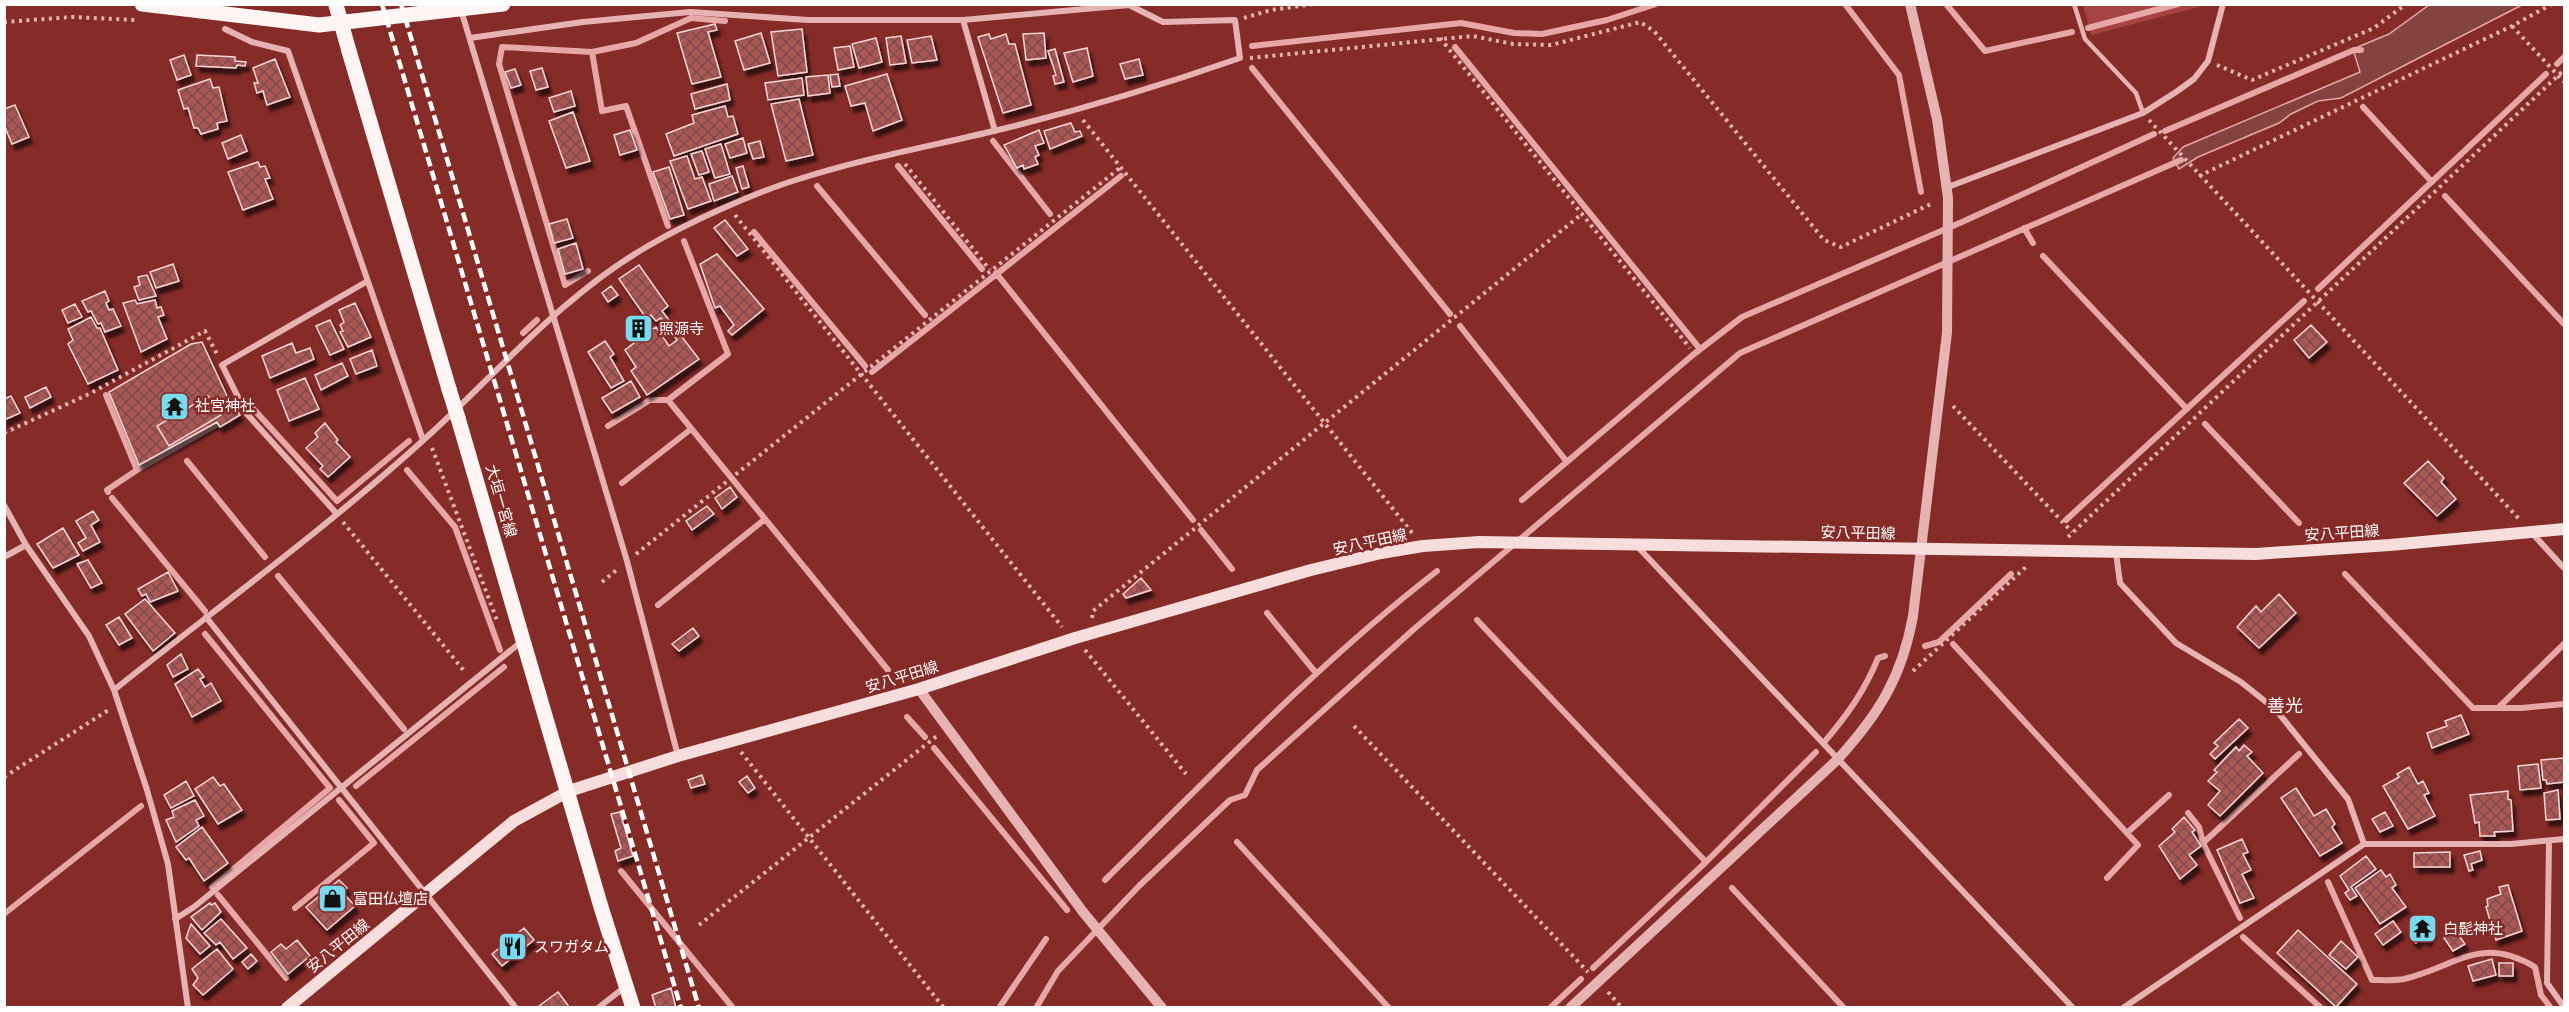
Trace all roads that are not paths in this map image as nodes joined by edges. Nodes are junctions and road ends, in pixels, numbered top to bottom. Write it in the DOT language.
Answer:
graph roads {
  1 [pos="142,4"];
  2 [pos="503,4"];
  3 [pos="1910,4"];
  4 [pos="2074,4"];
  5 [pos="2223,4"];
  6 [pos="335,5"];
  7 [pos="461,10"];
  8 [pos="963,20"];
  9 [pos="225,29"];
  10 [pos="470,38"];
  11 [pos="2143,113"];
  12 [pos="995,131"];
  13 [pos="1948,187"];
  14 [pos="366,282"];
  15 [pos="552,316"];
  16 [pos="425,438"];
  17 [pos="4,505"];
  18 [pos="337,514"];
  19 [pos="2565,529"];
  20 [pos="2532,533"];
  21 [pos="1635,544"];
  22 [pos="26,545"];
  23 [pos="1920,549"];
  24 [pos="2116,553"];
  25 [pos="4,557"];
  26 [pos="2565,568"];
  27 [pos="206,617"];
  28 [pos="524,640"];
  29 [pos="919,689"];
  30 [pos="114,690"];
  31 [pos="678,756"];
  32 [pos="1838,760"];
  33 [pos="343,787"];
  34 [pos="569,791"];
  35 [pos="2565,839"];
  36 [pos="2549,841"];
  37 [pos="2364,844"];
  38 [pos="427,895"];
  39 [pos="175,919"];
  40 [pos="626,986"];
  41 [pos="2565,1007"];
  42 [pos="188,1008"];
  43 [pos="287,1008"];
  44 [pos="516,1008"];
  45 [pos="598,1008"];
  46 [pos="633,1008"];
  47 [pos="1162,1008"];
  48 [pos="1570,1008"];
  49 [pos="2073,1008"];
  50 [pos="2123,1008"];
  1 -- 7 [label="main road"];
  2 -- 7 [label="main road"];
  3 -- 13 [label="street"];
  4 -- 11 [label="lane"];
  5 -- 11 [label="street"];
  6 -- 28 [label="main road, 大垣一宮線, bridge"];
  7 -- 10 [label="street"];
  8 -- 10 [label="street"];
  8 -- 12 [label="street"];
  8 -- 12 [label="street"];
  9 -- 14 [label="street"];
  10 -- 15 [label="street"];
  11 -- 13 [label="street"];
  12 -- 15 [label="street"];
  13 -- 23 [label="street"];
  14 -- 16 [label="street"];
  14 -- 18 [label="street"];
  15 -- 16 [label="street"];
  15 -- 31 [label="street"];
  16 -- 18 [label="street"];
  17 -- 22 [label="street"];
  18 -- 27 [label="street"];
  19 -- 20 [label="main road, 安八平田線"];
  20 -- 24 [label="main road, 安八平田線"];
  20 -- 26 [label="street"];
  21 -- 23 [label="main road, 安八平田線"];
  21 -- 29 [label="main road, 安八平田線"];
  21 -- 32 [label="street"];
  22 -- 25 [label="street"];
  22 -- 30 [label="street"];
  23 -- 24 [label="main road, 安八平田線"];
  23 -- 32 [label="street"];
  24 -- 37 [label="street"];
  27 -- 30 [label="street"];
  27 -- 33 [label="street"];
  28 -- 33 [label="street"];
  28 -- 34 [label="main road, 大垣一宮線"];
  29 -- 31 [label="main road, 安八平田線"];
  29 -- 47 [label="street"];
  30 -- 39 [label="street"];
  31 -- 34 [label="main road, 安八平田線"];
  32 -- 48 [label="street"];
  32 -- 49 [label="street"];
  33 -- 38 [label="street"];
  33 -- 39 [label="street"];
  34 -- 38 [label="main road, 安八平田線"];
  34 -- 40 [label="main road, 大垣一宮線"];
  35 -- 36 [label="street"];
  36 -- 37 [label="street"];
  36 -- 41 [label="street"];
  37 -- 50 [label="street"];
  38 -- 43 [label="main road, 安八平田線"];
  38 -- 44 [label="street"];
  39 -- 42 [label="street"];
  40 -- 45 [label="street"];
  40 -- 46 [label="main road, 大垣一宮線"];
}
